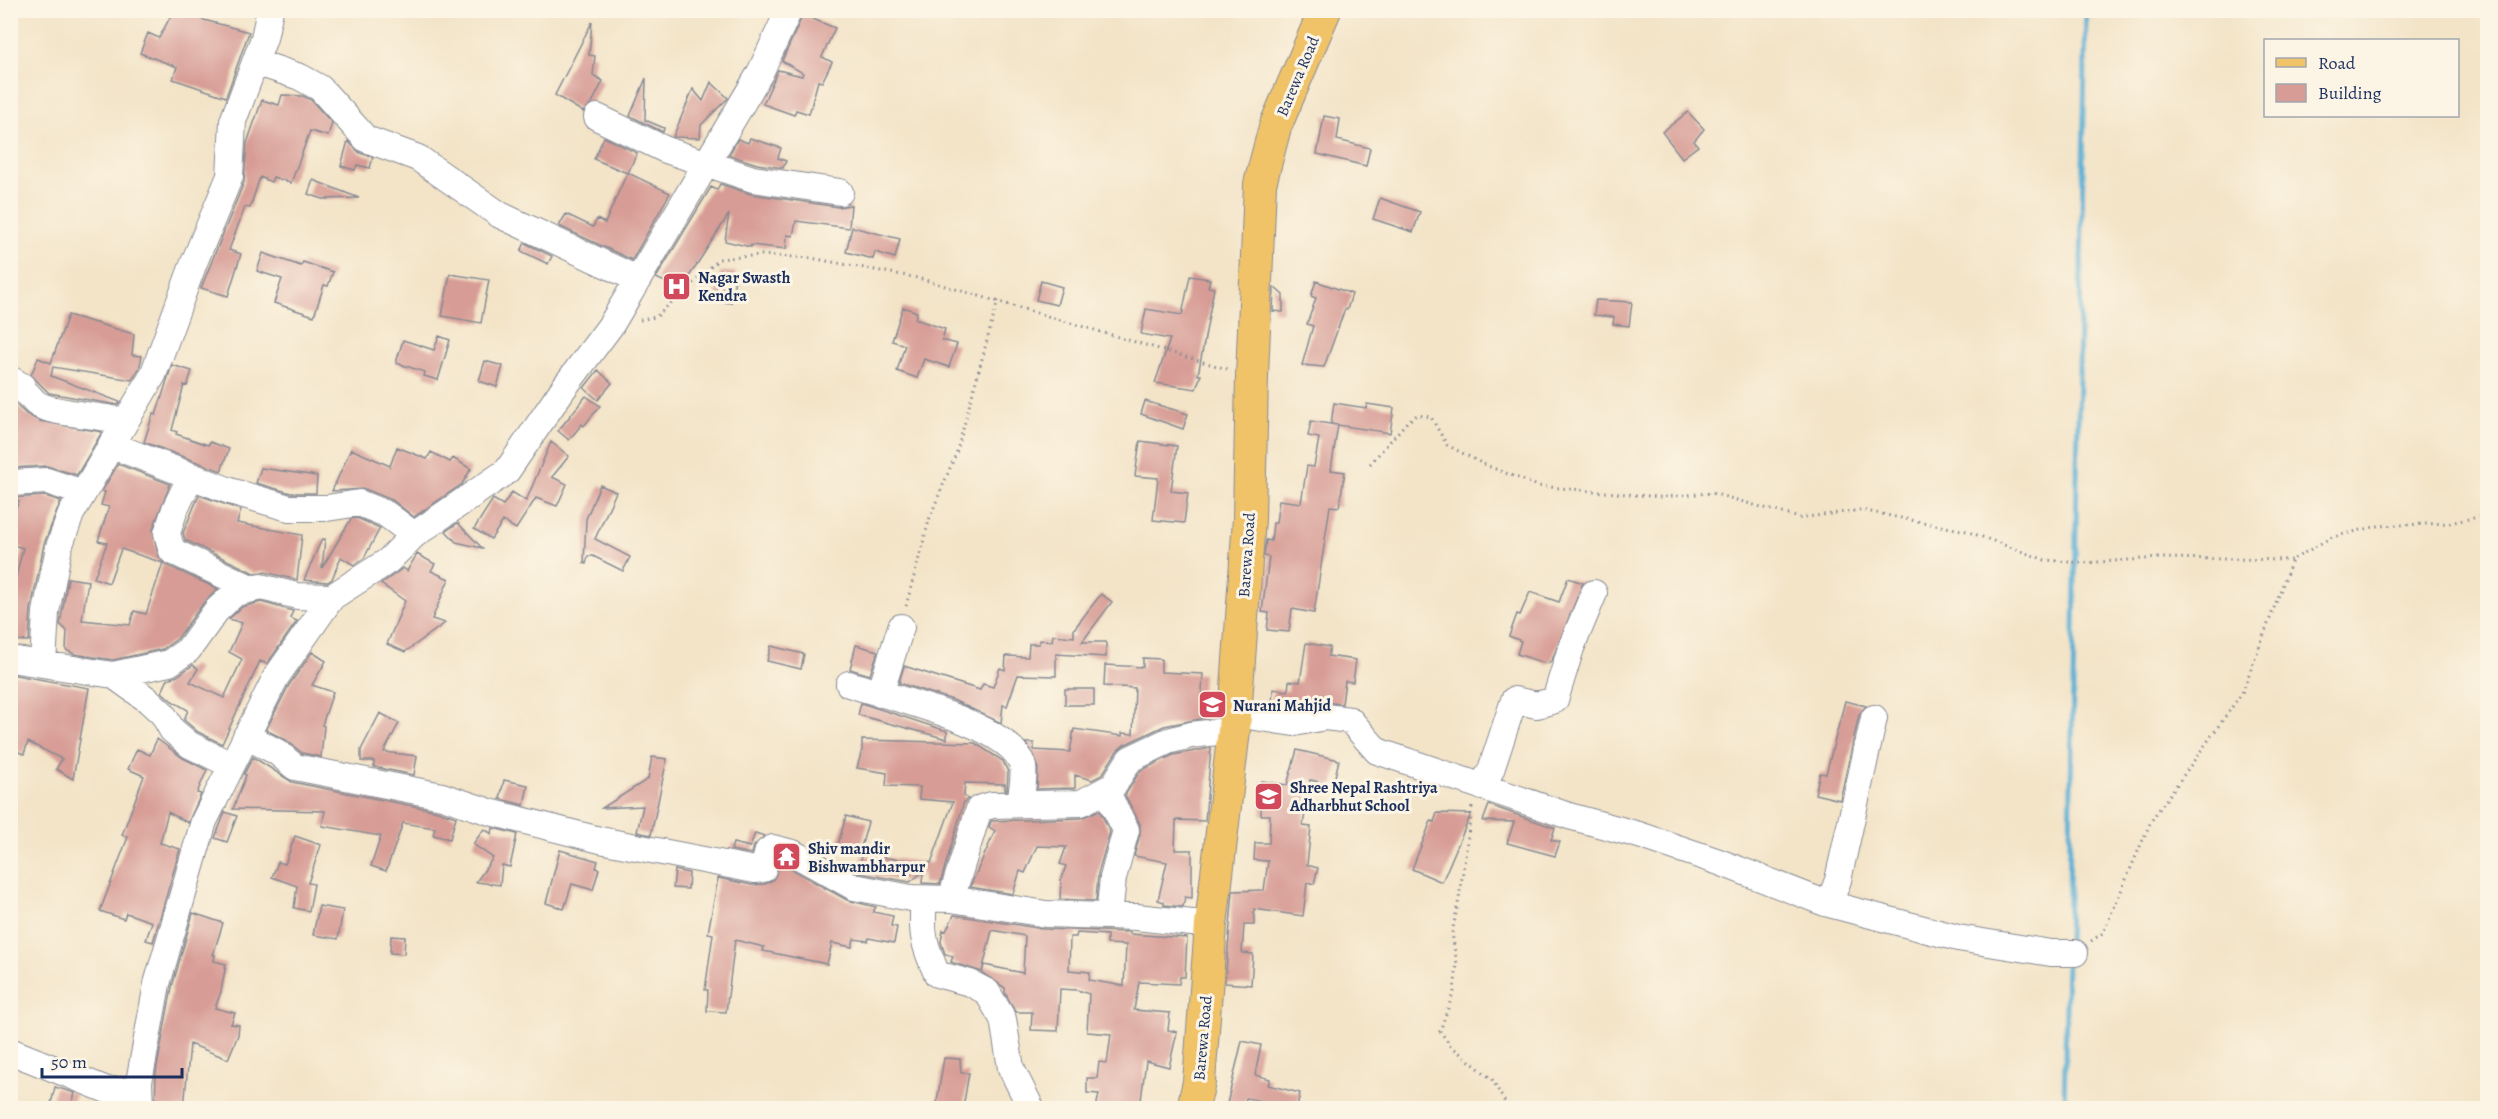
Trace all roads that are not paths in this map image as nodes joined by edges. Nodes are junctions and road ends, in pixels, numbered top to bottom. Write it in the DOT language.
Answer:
graph roads {
  1 [pos="270,10"];
  2 [pos="789,10"];
  3 [pos="1325,10"];
  4 [pos="255,62"];
  5 [pos="597,117"];
  6 [pos="708,163"];
  7 [pos="840,192"];
  8 [pos="637,279"];
  9 [pos="10,380"];
  10 [pos="125,422"];
  11 [pos="111,445"];
  12 [pos="191,476"];
  13 [pos="10,483"];
  14 [pos="83,493"];
  15 [pos="414,535"];
  16 [pos="253,589"];
  17 [pos="1594,593"];
  18 [pos="332,597"];
  19 [pos="901,627"];
  20 [pos="10,659"];
  21 [pos="43,663"];
  22 [pos="113,675"];
  23 [pos="849,684"];
  24 [pos="880,694"];
  25 [pos="1874,718"];
  26 [pos="1234,722"];
  27 [pos="246,736"];
  28 [pos="231,765"];
  29 [pos="1482,787"];
  30 [pos="1106,790"];
  31 [pos="1020,804"];
  32 [pos="924,898"];
  33 [pos="951,899"];
  34 [pos="1825,903"];
  35 [pos="1109,916"];
  36 [pos="1211,925"];
  37 [pos="2075,953"];
  38 [pos="10,1051"];
  39 [pos="139,1100"];
  40 [pos="1200,1107"];
  41 [pos="1030,1108"];
  1 -- 4 [label="street"];
  2 -- 6 [label="street"];
  3 -- 26 [label="main road, Barewa Road"];
  4 -- 8 [label="street"];
  4 -- 10 [label="street"];
  5 -- 6 [label="street"];
  6 -- 7 [label="street"];
  6 -- 8 [label="street"];
  8 -- 15 [label="street"];
  9 -- 10 [label="street"];
  10 -- 11 [label="street"];
  11 -- 12 [label="street"];
  11 -- 14 [label="street"];
  12 -- 15 [label="street"];
  12 -- 16 [label="street"];
  13 -- 14 [label="street"];
  14 -- 21 [label="street"];
  15 -- 18 [label="street"];
  16 -- 18 [label="street"];
  16 -- 22 [label="street"];
  17 -- 29 [label="street"];
  18 -- 27 [label="street"];
  19 -- 24 [label="street"];
  20 -- 21 [label="street"];
  21 -- 22 [label="street"];
  22 -- 28 [label="street"];
  23 -- 24 [label="street"];
  24 -- 31 [label="street"];
  25 -- 34 [label="street"];
  26 -- 29 [label="street"];
  26 -- 30 [label="street"];
  26 -- 36 [label="main road, Barewa Road"];
  27 -- 28 [label="street"];
  27 -- 32 [label="street"];
  28 -- 39 [label="street"];
  29 -- 34 [label="street"];
  30 -- 31 [label="street"];
  30 -- 35 [label="street"];
  31 -- 33 [label="street"];
  32 -- 33 [label="street"];
  32 -- 41 [label="street"];
  33 -- 35 [label="street"];
  34 -- 37 [label="street"];
  35 -- 36 [label="street"];
  36 -- 40 [label="main road, Barewa Road"];
  38 -- 39 [label="street"];
}
